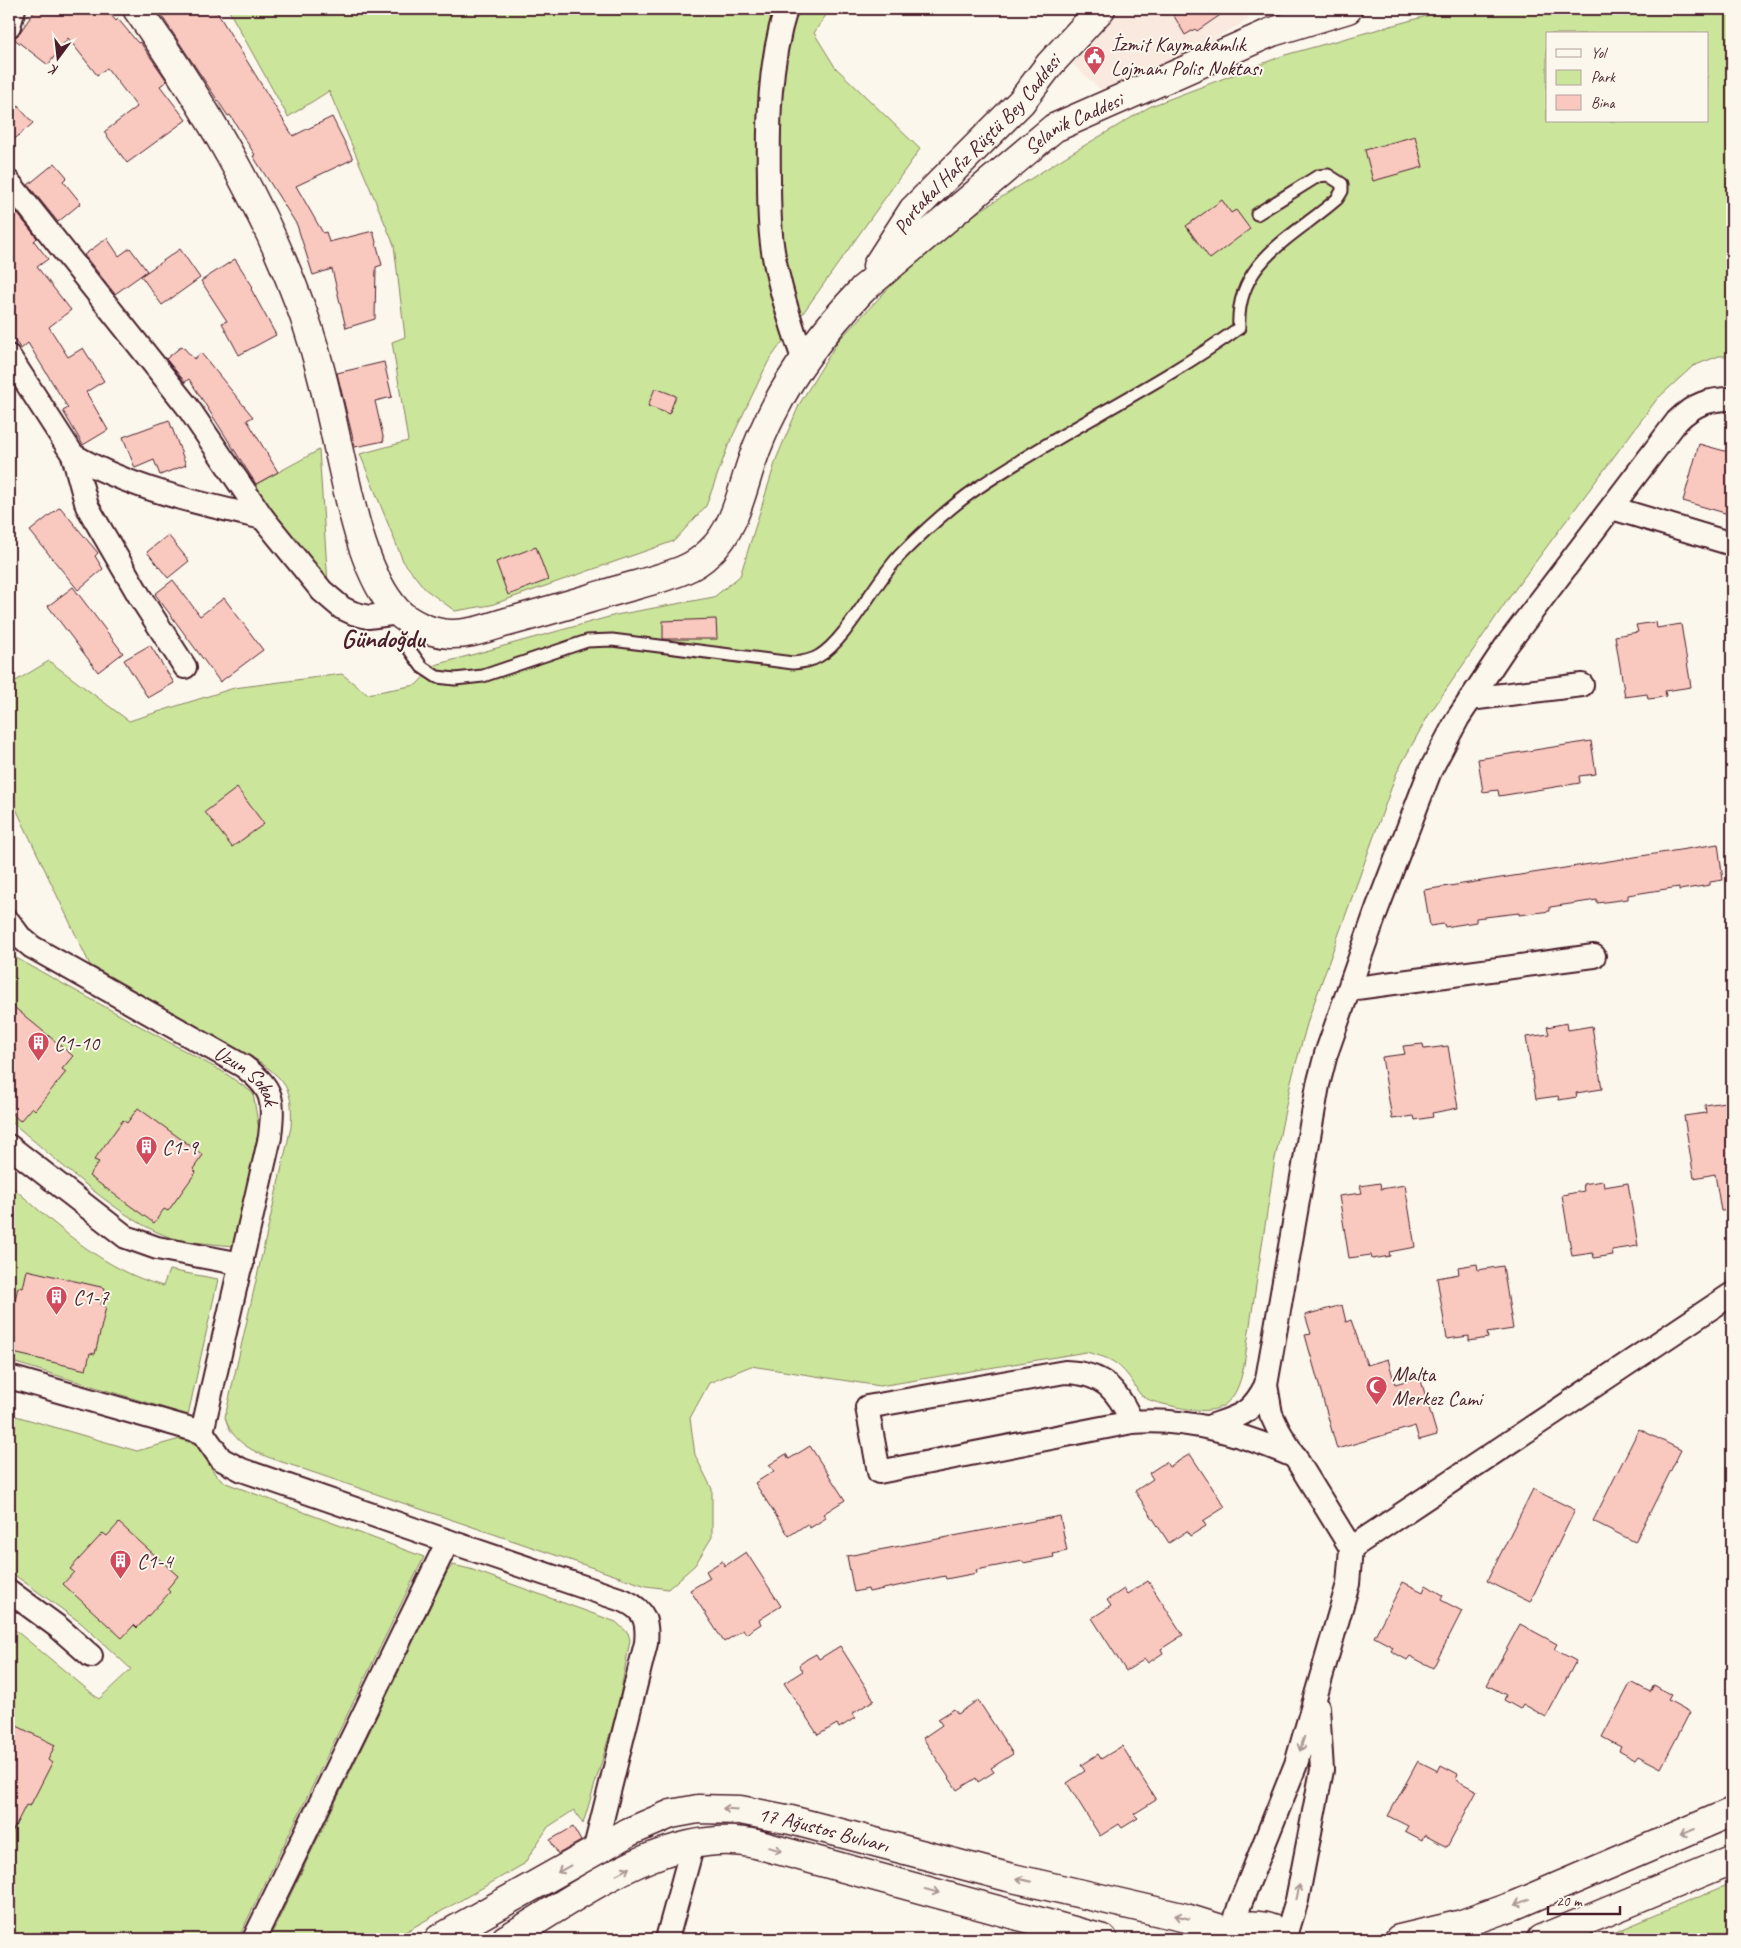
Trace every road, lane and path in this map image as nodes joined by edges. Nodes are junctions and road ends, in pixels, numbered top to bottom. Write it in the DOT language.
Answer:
graph roads {
  1 [pos="14,9"];
  2 [pos="137,9"];
  3 [pos="786,9"];
  4 [pos="1100,9"];
  5 [pos="1348,9"];
  6 [pos="9,26"];
  7 [pos="9,182"];
  8 [pos="1257,214"];
  9 [pos="863,289"];
  10 [pos="9,356"];
  11 [pos="804,361"];
  12 [pos="1732,399"];
  13 [pos="73,455"];
  14 [pos="1612,508"];
  15 [pos="263,518"];
  16 [pos="1732,544"];
  17 [pos="405,618"];
  18 [pos="185,667"];
  19 [pos="1582,685"];
  20 [pos="1470,699"];
  21 [pos="9,922"];
  22 [pos="1594,956"];
  23 [pos="1349,989"];
  24 [pos="9,1146"];
  25 [pos="242,1264"];
  26 [pos="1732,1294"];
  27 [pos="9,1377"];
  28 [pos="1266,1385"];
  29 [pos="1132,1422"];
  30 [pos="1208,1427"];
  31 [pos="202,1432"];
  32 [pos="1296,1457"];
  33 [pos="448,1541"];
  34 [pos="1350,1548"];
  35 [pos="9,1591"];
  36 [pos="92,1656"];
  37 [pos="1317,1698"];
  38 [pos="1732,1812"];
  39 [pos="651,1822"];
  40 [pos="693,1844"];
  41 [pos="665,1851"];
  42 [pos="594,1852"];
  43 [pos="1732,1860"];
  44 [pos="1228,1933"];
  45 [pos="254,1939"];
  46 [pos="439,1939"];
  47 [pos="506,1939"];
  48 [pos="667,1939"];
  49 [pos="1103,1939"];
  50 [pos="1285,1939"];
  51 [pos="1399,1939"];
  52 [pos="1541,1939"];
  1 -- 6 [label="street"];
  2 -- 17 [label="main road"];
  3 -- 11 [label="street"];
  4 -- 9 [label="main road, Portakal Hafız Rüştü Bey Caddesi"];
  5 -- 9 [label="main road, Selanik Caddesi"];
  7 -- 15 [label="street"];
  8 -- 17 [label="lane"];
  9 -- 11 [label="main road"];
  10 -- 13 [label="street"];
  11 -- 17 [label="main road"];
  12 -- 14 [label="street"];
  13 -- 15 [label="street"];
  13 -- 18 [label="street"];
  14 -- 16 [label="street"];
  14 -- 20 [label="street"];
  15 -- 17 [label="street"];
  19 -- 20 [label="street"];
  20 -- 23 [label="street"];
  21 -- 25 [label="street, Uzun Sokak"];
  22 -- 23 [label="street"];
  23 -- 28 [label="street"];
  24 -- 25 [label="street"];
  25 -- 31 [label="street, Uzun Sokak"];
  26 -- 34 [label="street"];
  27 -- 31 [label="street"];
  28 -- 30 [label="street"];
  28 -- 32 [label="street"];
  29 -- 29 [label="street"];
  29 -- 30 [label="street"];
  30 -- 32 [label="street"];
  31 -- 33 [label="street"];
  32 -- 34 [label="street"];
  33 -- 42 [label="street"];
  33 -- 45 [label="street"];
  34 -- 37 [label="street"];
  35 -- 36 [label="street"];
  37 -- 44 [label="street, one-way"];
  50 -- 37 [label="street, one-way"];
  38 -- 51 [label="main road, one-way"];
  39 -- 41 [label="street"];
  39 -- 42 [label="main road, 17 Ağustos Bulvarı"];
  44 -- 39 [label="main road, 17 Ağustos Bulvarı, one-way"];
  40 -- 41 [label="main road, 17 Ağustos Bulvarı"];
  40 -- 48 [label="street"];
  40 -- 49 [label="main road, 17 Ağustos Bulvarı, one-way"];
  47 -- 41 [label="main road, 17 Ağustos Bulvarı, one-way"];
  42 -- 46 [label="main road, 17 Ağustos Bulvarı, one-way"];
  43 -- 52 [label="main road"];
  44 -- 50 [label="main road, 17 Ağustos Bulvarı"];
}
